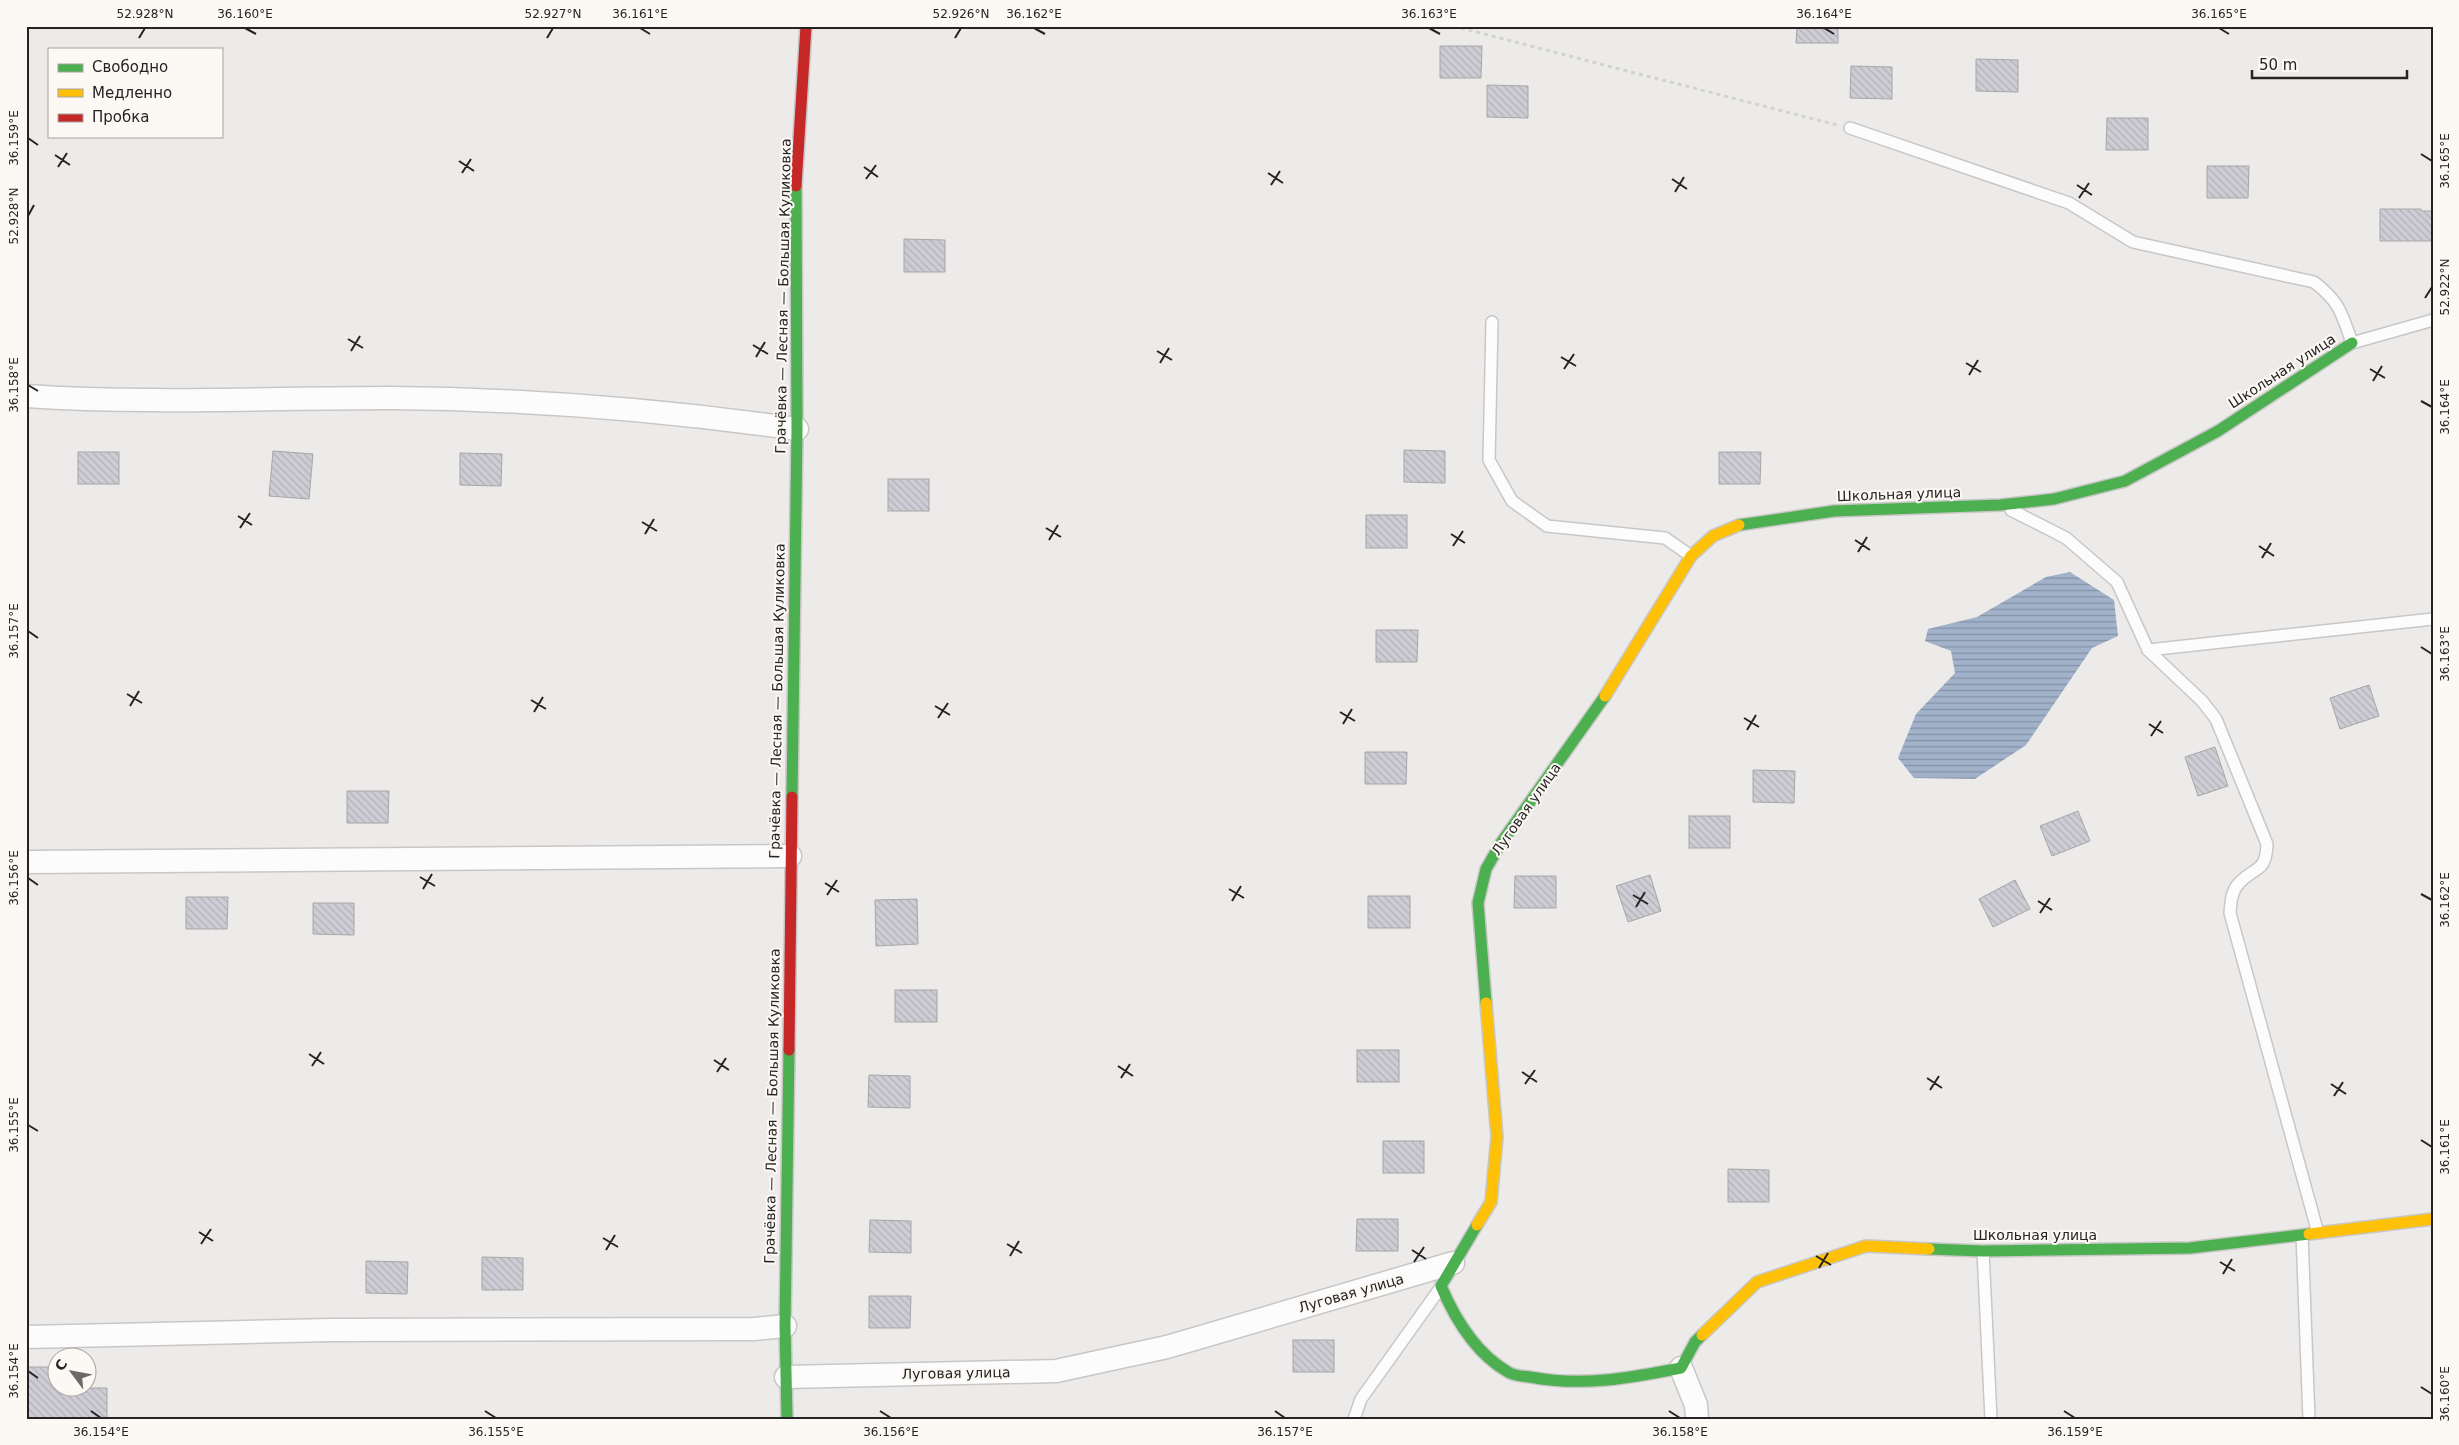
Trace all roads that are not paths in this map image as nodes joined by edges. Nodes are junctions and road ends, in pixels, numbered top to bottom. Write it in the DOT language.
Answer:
graph roads {
  1 [pos="806,26"];
  2 [pos="1850,128"];
  3 [pos="2433,320"];
  4 [pos="1492,322"];
  5 [pos="2352,343"];
  6 [pos="26,396"];
  7 [pos="796,429"];
  8 [pos="2000,505"];
  9 [pos="1691,556"];
  10 [pos="2433,619"];
  11 [pos="2148,650"];
  12 [pos="790,856"];
  13 [pos="26,862"];
  14 [pos="2433,1219"];
  15 [pos="2318,1233"];
  16 [pos="2302,1235"];
  17 [pos="1983,1251"];
  18 [pos="1453,1263"];
  19 [pos="1442,1286"];
  20 [pos="785,1326"];
  21 [pos="26,1336"];
  22 [pos="1680,1368"];
  23 [pos="786,1377"];
  24 [pos="787,1419"];
  25 [pos="1354,1419"];
  26 [pos="1696,1419"];
  27 [pos="1990,1419"];
  28 [pos="2309,1419"];
  1 -- 7 [label="street, Грачёвка — Лесная — Большая Куликовка"];
  2 -- 5 [label="lane, Школьная улица"];
  3 -- 5 [label="lane"];
  4 -- 9 [label="lane"];
  5 -- 8 [label="street, Школьная улица"];
  6 -- 7 [label="street"];
  7 -- 12 [label="street, Грачёвка — Лесная — Большая Куликовка"];
  8 -- 9 [label="street, Школьная улица"];
  8 -- 11 [label="lane"];
  9 -- 18 [label="street, Луговая улица"];
  10 -- 11 [label="lane"];
  11 -- 15 [label="lane"];
  12 -- 13 [label="street"];
  12 -- 20 [label="street, Грачёвка — Лесная — Большая Куликовка"];
  14 -- 15 [label="street, Школьная улица"];
  15 -- 16 [label="street, Школьная улица"];
  16 -- 17 [label="street, Школьная улица"];
  16 -- 28 [label="lane"];
  17 -- 22 [label="street, Школьная улица"];
  17 -- 27 [label="lane"];
  18 -- 19 [label="street"];
  18 -- 23 [label="street, Луговая улица"];
  19 -- 22 [label="street"];
  19 -- 25 [label="lane"];
  20 -- 21 [label="street"];
  20 -- 23 [label="street, Грачёвка — Лесная — Большая Куликовка"];
  22 -- 26 [label="street"];
  23 -- 24 [label="street"];
}
